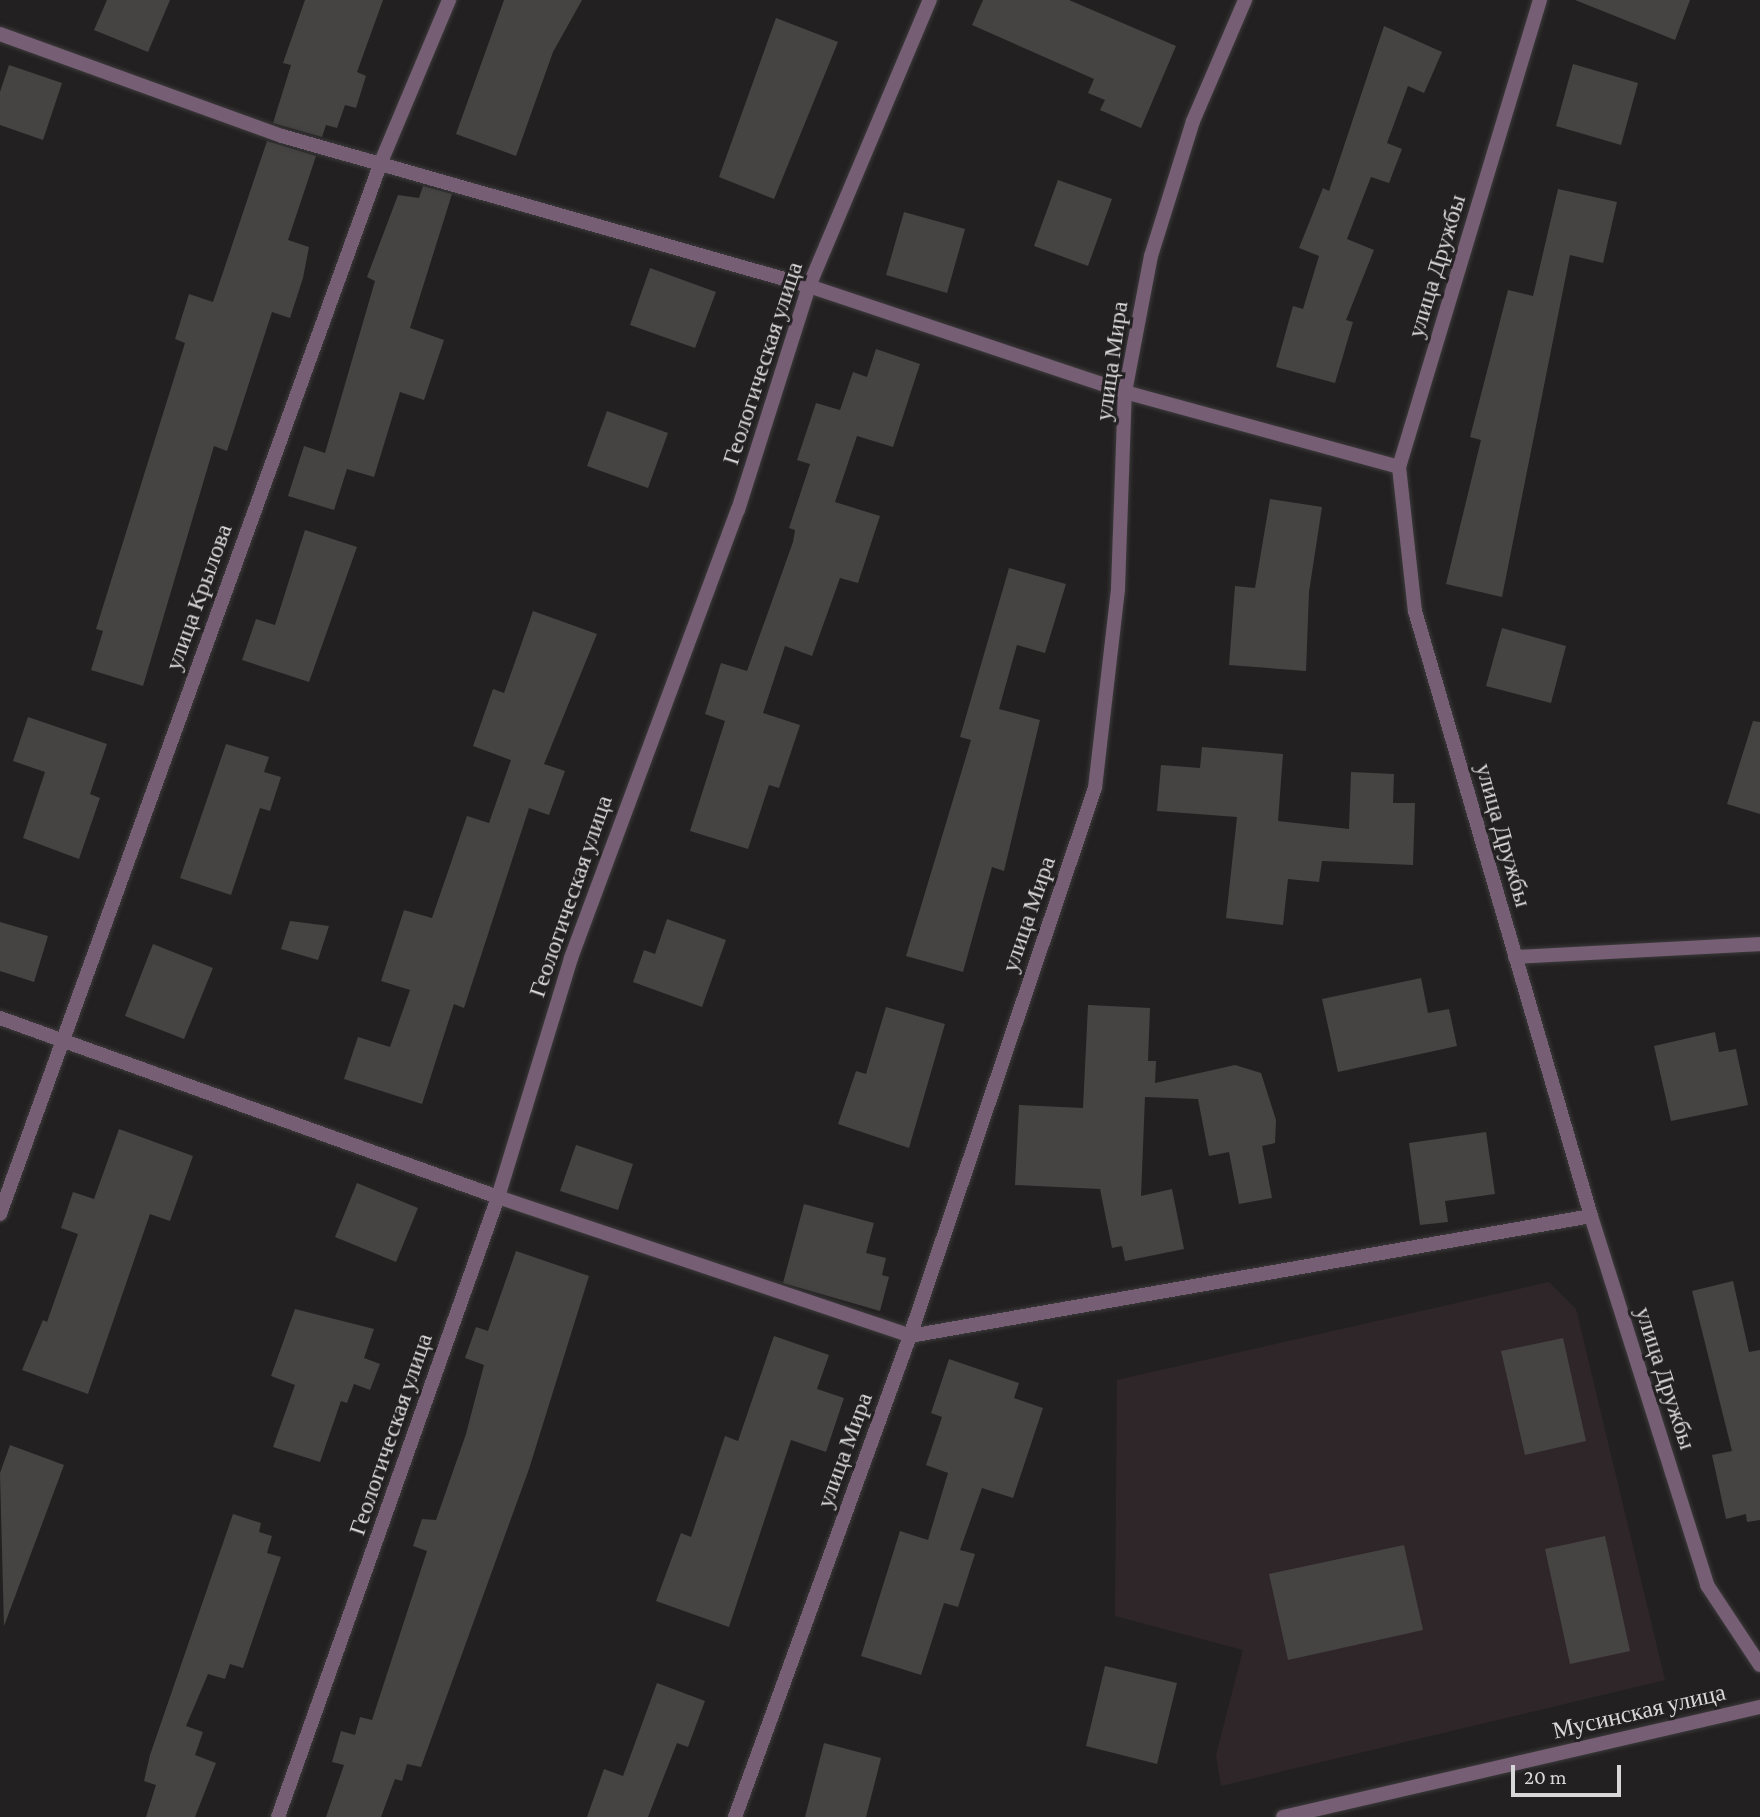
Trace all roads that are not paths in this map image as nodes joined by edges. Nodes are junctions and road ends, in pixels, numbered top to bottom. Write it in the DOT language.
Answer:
graph roads {
  1 [pos="449,0"];
  2 [pos="930,0"];
  3 [pos="1245,0"];
  4 [pos="1540,0"];
  5 [pos="0,34"];
  6 [pos="381,162"];
  7 [pos="809,286"];
  8 [pos="1125,392"];
  9 [pos="1399,467"];
  10 [pos="1760,944"];
  11 [pos="1515,957"];
  12 [pos="0,1018"];
  13 [pos="61,1041"];
  14 [pos="498,1197"];
  15 [pos="0,1214"];
  16 [pos="1591,1216"];
  17 [pos="910,1336"];
  18 [pos="1760,1665"];
  19 [pos="1760,1707"];
  20 [pos="278,1817"];
  21 [pos="735,1817"];
  22 [pos="1283,1817"];
  1 -- 6 [label="street, улица Крылова"];
  2 -- 7 [label="street, Геологическая улица"];
  3 -- 8 [label="street, улица Мира"];
  4 -- 9 [label="street, улица Дружбы"];
  5 -- 6 [label="street"];
  6 -- 7 [label="street"];
  6 -- 13 [label="street, улица Крылова"];
  7 -- 8 [label="street"];
  7 -- 14 [label="street, Геологическая улица"];
  8 -- 9 [label="street"];
  8 -- 17 [label="street, улица Мира"];
  9 -- 11 [label="street, улица Дружбы"];
  10 -- 11 [label="street"];
  11 -- 16 [label="street, улица Дружбы"];
  12 -- 13 [label="street"];
  13 -- 14 [label="street"];
  13 -- 15 [label="street, улица Крылова"];
  14 -- 17 [label="street"];
  14 -- 20 [label="street, Геологическая улица"];
  16 -- 17 [label="street"];
  16 -- 18 [label="street, улица Дружбы"];
  17 -- 21 [label="street, улица Мира"];
  19 -- 22 [label="street, Мусинская улица"];
}
